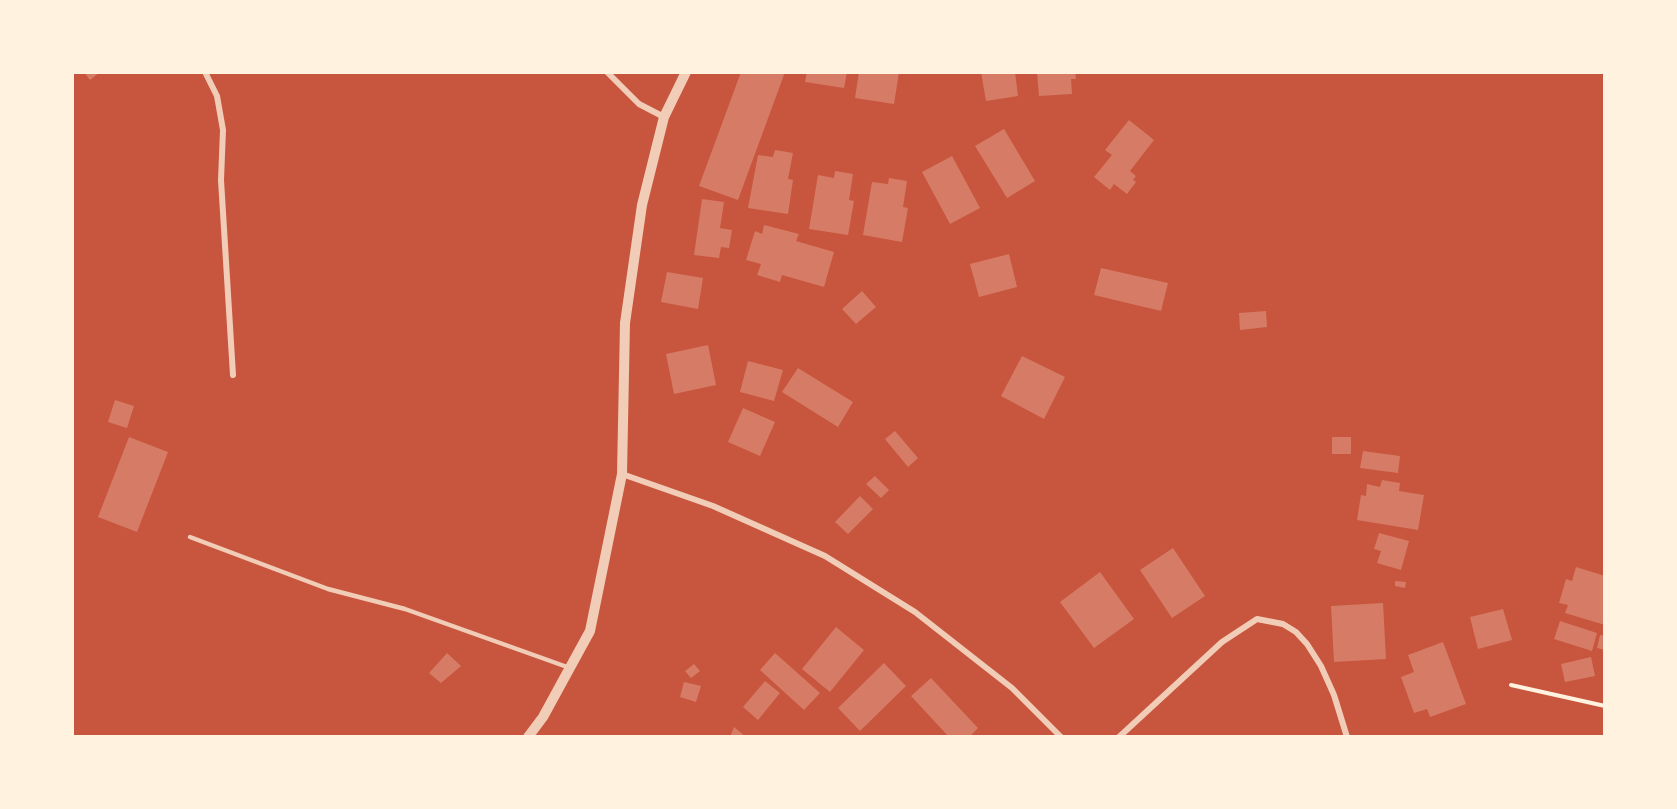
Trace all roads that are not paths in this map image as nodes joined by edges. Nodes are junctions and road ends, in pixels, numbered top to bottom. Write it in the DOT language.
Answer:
graph roads {
  1 [pos="205,72"];
  2 [pos="607,72"];
  3 [pos="686,72"];
  4 [pos="664,117"];
  5 [pos="233,375"];
  6 [pos="622,474"];
  7 [pos="190,537"];
  8 [pos="570,668"];
  9 [pos="528,737"];
  10 [pos="1061,737"];
  11 [pos="1119,737"];
  12 [pos="1347,737"];
  1 -- 5 [label="street"];
  2 -- 4 [label="street"];
  3 -- 4 [label="street"];
  4 -- 6 [label="street"];
  6 -- 8 [label="street"];
  6 -- 10 [label="street"];
  7 -- 8 [label="lane"];
  8 -- 9 [label="street"];
  11 -- 12 [label="street"];
}
